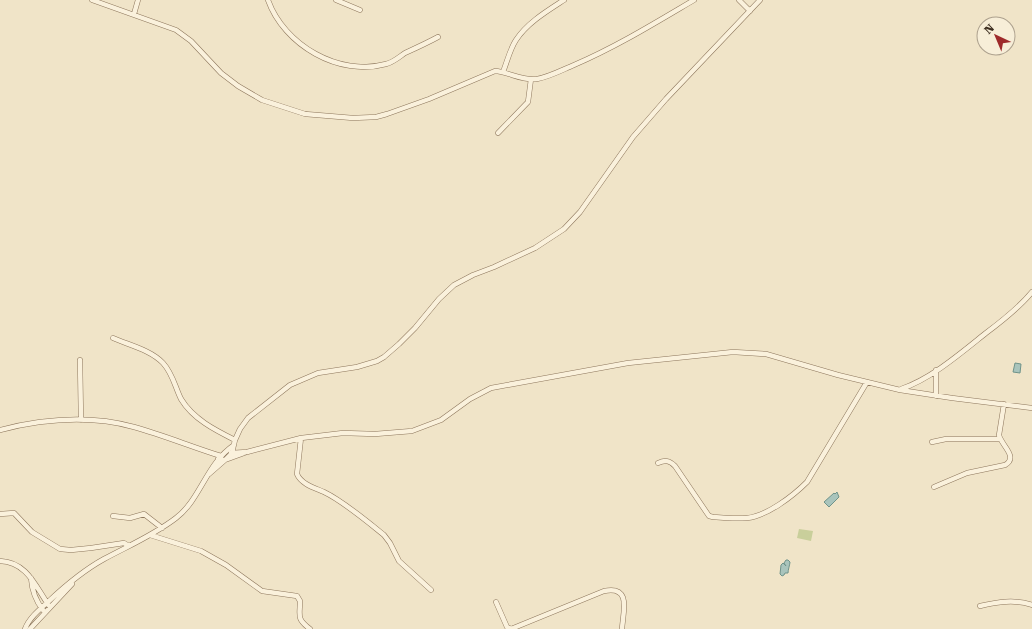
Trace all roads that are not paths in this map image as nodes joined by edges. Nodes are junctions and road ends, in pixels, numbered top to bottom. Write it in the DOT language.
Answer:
graph roads {
  1 [pos="92,0"];
  2 [pos="138,0"];
  3 [pos="268,0"];
  4 [pos="336,0"];
  5 [pos="564,0"];
  6 [pos="694,0"];
  7 [pos="739,0"];
  8 [pos="760,0"];
  9 [pos="360,10"];
  10 [pos="750,11"];
  11 [pos="134,14"];
  12 [pos="438,38"];
  13 [pos="503,72"];
  14 [pos="531,79"];
  15 [pos="498,133"];
  16 [pos="1032,292"];
  17 [pos="114,338"];
  18 [pos="80,360"];
  19 [pos="936,370"];
  20 [pos="867,382"];
  21 [pos="900,390"];
  22 [pos="936,396"];
  23 [pos="1004,404"];
  24 [pos="1032,408"];
  25 [pos="81,420"];
  26 [pos="0,430"];
  27 [pos="301,438"];
  28 [pos="1000,439"];
  29 [pos="932,442"];
  30 [pos="234,443"];
  31 [pos="226,452"];
  32 [pos="247,452"];
  33 [pos="232,453"];
  34 [pos="219,458"];
  35 [pos="225,460"];
  36 [pos="658,463"];
  37 [pos="209,474"];
  38 [pos="934,486"];
  39 [pos="0,514"];
  40 [pos="113,516"];
  41 [pos="162,528"];
  42 [pos="150,535"];
  43 [pos="129,546"];
  44 [pos="0,561"];
  45 [pos="31,578"];
  46 [pos="431,590"];
  47 [pos="496,602"];
  48 [pos="48,605"];
  49 [pos="1032,605"];
  50 [pos="980,606"];
  51 [pos="41,608"];
  52 [pos="45,612"];
  53 [pos="25,629"];
  54 [pos="30,629"];
  55 [pos="310,629"];
  56 [pos="622,629"];
  1 -- 11 [label="street"];
  2 -- 11 [label="street"];
  3 -- 12 [label="street"];
  4 -- 9 [label="street"];
  5 -- 13 [label="street"];
  6 -- 14 [label="street"];
  7 -- 10 [label="street"];
  8 -- 10 [label="street"];
  10 -- 30 [label="street"];
  11 -- 13 [label="street"];
  13 -- 14 [label="street"];
  14 -- 15 [label="street"];
  16 -- 19 [label="street"];
  17 -- 30 [label="street"];
  18 -- 25 [label="street"];
  19 -- 21 [label="street"];
  19 -- 22 [label="street"];
  20 -- 21 [label="street"];
  20 -- 27 [label="street"];
  20 -- 36 [label="street"];
  21 -- 22 [label="street"];
  22 -- 23 [label="street"];
  23 -- 24 [label="street"];
  23 -- 28 [label="street"];
  25 -- 26 [label="street"];
  25 -- 34 [label="street"];
  27 -- 32 [label="street"];
  27 -- 46 [label="street"];
  28 -- 29 [label="street"];
  28 -- 38 [label="street"];
  30 -- 31 [label="street"];
  30 -- 33 [label="street"];
  31 -- 33 [label="street"];
  31 -- 34 [label="street"];
  32 -- 33 [label="street"];
  32 -- 35 [label="street"];
  33 -- 35 [label="street"];
  34 -- 35 [label="street"];
  34 -- 37 [label="street"];
  35 -- 37 [label="street"];
  37 -- 41 [label="street"];
  39 -- 43 [label="street"];
  40 -- 41 [label="street"];
  41 -- 42 [label="street"];
  42 -- 43 [label="street"];
  42 -- 55 [label="street"];
  43 -- 48 [label="street"];
  44 -- 45 [label="street"];
  45 -- 48 [label="street"];
  45 -- 51 [label="street"];
  47 -- 56 [label="street"];
  48 -- 51 [label="street"];
  48 -- 52 [label="street"];
  49 -- 50 [label="street"];
  51 -- 52 [label="street"];
  51 -- 53 [label="street"];
  52 -- 54 [label="street"];
}
